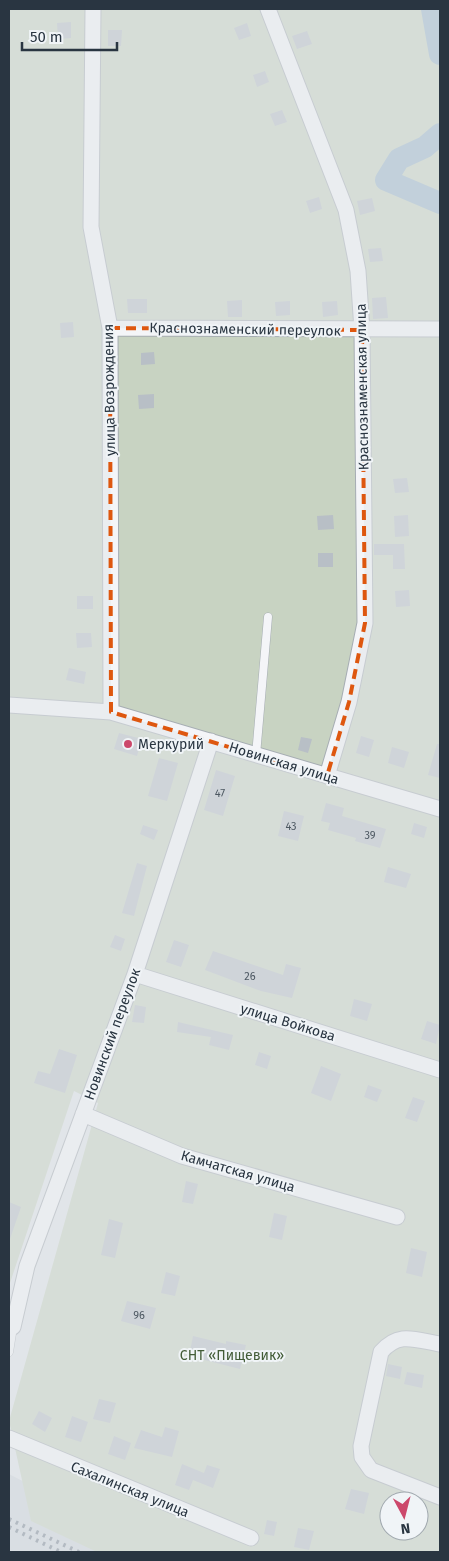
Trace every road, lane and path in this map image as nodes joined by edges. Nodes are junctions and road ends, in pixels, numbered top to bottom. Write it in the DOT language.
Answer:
graph roads {
  1 [pos="93,9"];
  2 [pos="268,9"];
  3 [pos="110,328"];
  4 [pos="440,329"];
  5 [pos="362,330"];
  6 [pos="268,617"];
  7 [pos="9,705"];
  8 [pos="111,712"];
  9 [pos="211,741"];
  10 [pos="256,754"];
  11 [pos="327,776"];
  12 [pos="440,809"];
  13 [pos="135,974"];
  14 [pos="440,1070"];
  15 [pos="82,1114"];
  16 [pos="397,1217"];
  17 [pos="11,1328"];
  18 [pos="440,1344"];
  19 [pos="9,1352"];
  20 [pos="9,1438"];
  21 [pos="440,1497"];
  22 [pos="251,1538"];
  1 -- 3 [label="street, улица Возрождения"];
  2 -- 5 [label="street, Краснознаменская улица"];
  3 -- 5 [label="street, Краснознаменский переулок"];
  3 -- 8 [label="street, улица Возрождения"];
  4 -- 5 [label="street, Краснознаменский переулок"];
  5 -- 11 [label="street, Краснознаменская улица"];
  6 -- 10 [label="lane"];
  7 -- 8 [label="street, Новинская улица"];
  8 -- 9 [label="street, Новинская улица"];
  9 -- 10 [label="street, Новинская улица"];
  9 -- 13 [label="street, Новинский переулок"];
  10 -- 11 [label="street, Новинская улица"];
  11 -- 12 [label="street, Новинская улица"];
  13 -- 14 [label="street, улица Войкова"];
  13 -- 15 [label="street, Новинский переулок"];
  15 -- 16 [label="street, Камчатская улица"];
  15 -- 17 [label="street, Новинский переулок"];
  17 -- 19 [label="lane"];
  18 -- 21 [label="street"];
  20 -- 22 [label="street, Сахалинская улица"];
}
